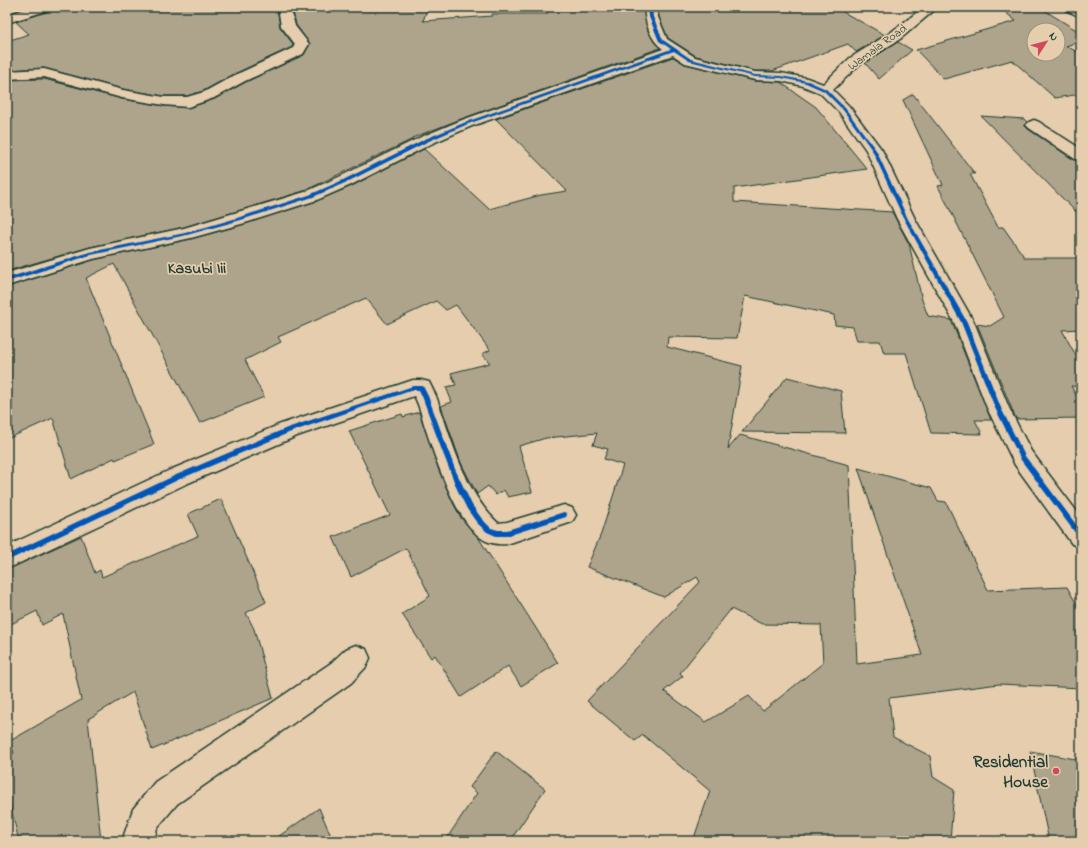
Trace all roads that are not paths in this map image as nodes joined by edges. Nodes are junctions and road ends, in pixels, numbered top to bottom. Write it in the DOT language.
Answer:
graph roads {
  1 [pos="44,7"];
  2 [pos="284,7"];
  3 [pos="650,7"];
  4 [pos="932,7"];
  5 [pos="1070,7"];
  6 [pos="1081,13"];
  7 [pos="7,19"];
  8 [pos="673,50"];
  9 [pos="7,75"];
  10 [pos="825,90"];
  11 [pos="1034,125"];
  12 [pos="1081,156"];
  13 [pos="7,280"];
  14 [pos="564,515"];
  15 [pos="1081,536"];
  16 [pos="7,558"];
  17 [pos="356,658"];
  18 [pos="138,841"];
  1 -- 7 [label="street"];
  2 -- 9 [label="street"];
  3 -- 8 [label="street"];
  4 -- 10 [label="street, Wamala Road"];
  5 -- 6 [label="street"];
  8 -- 10 [label="street"];
  8 -- 13 [label="street"];
  10 -- 15 [label="street"];
  11 -- 12 [label="street"];
  14 -- 16 [label="street"];
  17 -- 18 [label="street"];
}
